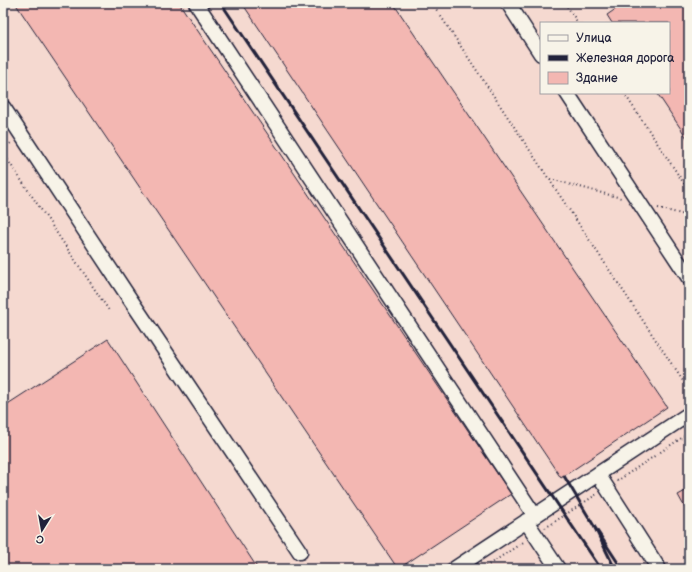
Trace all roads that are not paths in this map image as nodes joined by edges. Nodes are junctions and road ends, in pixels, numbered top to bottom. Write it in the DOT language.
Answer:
graph roads {
  1 [pos="196,3"];
  2 [pos="508,3"];
  3 [pos="540,52"];
  4 [pos="568,94"];
  5 [pos="3,107"];
  6 [pos="689,278"];
  7 [pos="689,414"];
  8 [pos="598,474"];
  9 [pos="530,518"];
  10 [pos="300,552"];
  11 [pos="454,569"];
  12 [pos="558,569"];
  13 [pos="659,569"];
  1 -- 9 [label="lane"];
  2 -- 3 [label="lane"];
  4 -- 6 [label="lane"];
  5 -- 10 [label="lane"];
  7 -- 8 [label="lane"];
  8 -- 9 [label="lane"];
  8 -- 13 [label="lane"];
  9 -- 11 [label="lane"];
  9 -- 12 [label="lane"];
}
